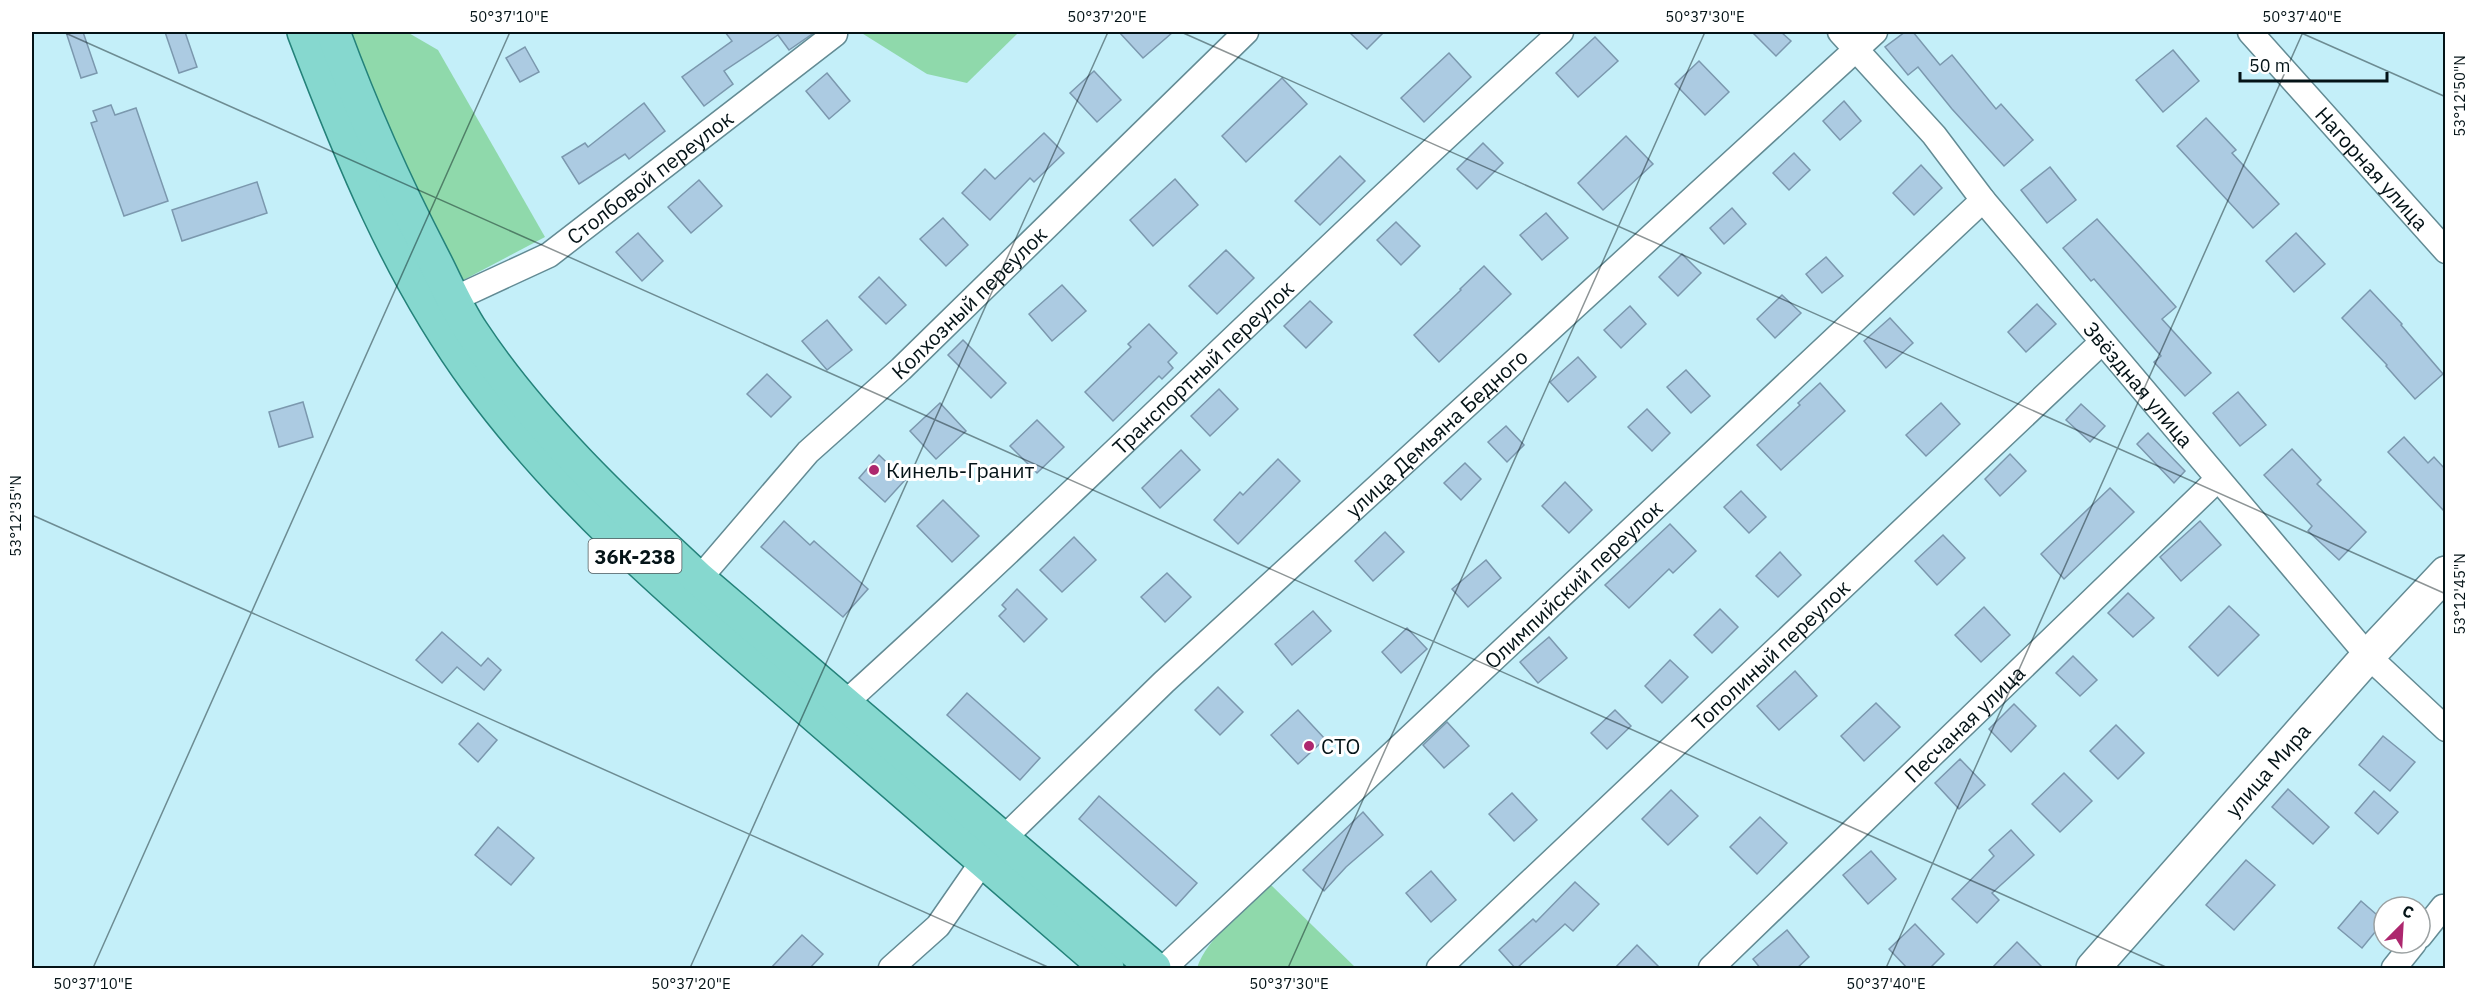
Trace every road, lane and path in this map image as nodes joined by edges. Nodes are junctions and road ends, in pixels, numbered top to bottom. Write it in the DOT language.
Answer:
graph roads {
  1 [pos="304,32"];
  2 [pos="333,32"];
  3 [pos="1246,32"];
  4 [pos="1561,32"];
  5 [pos="1875,32"];
  6 [pos="2250,32"];
  7 [pos="835,34"];
  8 [pos="1847,40"];
  9 [pos="1983,200"];
  10 [pos="2445,251"];
  11 [pos="454,299"];
  12 [pos="2102,342"];
  13 [pos="2218,479"];
  14 [pos="2445,573"];
  15 [pos="699,579"];
  16 [pos="2368,656"];
  17 [pos="844,704"];
  18 [pos="2445,729"];
  19 [pos="993,850"];
  20 [pos="2443,907"];
  21 [pos="2432,921"];
  22 [pos="2405,955"];
  23 [pos="891,969"];
  24 [pos="1107,969"];
  25 [pos="1154,969"];
  26 [pos="1164,969"];
  27 [pos="1439,969"];
  28 [pos="1711,969"];
  29 [pos="2093,969"];
  30 [pos="2394,969"];
  1 -- 19 [label="main road, 36К-238"];
  2 -- 11 [label="main road"];
  3 -- 15 [label="street, Колхозный переулок"];
  4 -- 17 [label="street, Транспортный переулок"];
  5 -- 8 [label="street, улица Демьяна Бедного"];
  6 -- 10 [label="street, Нагорная улица"];
  7 -- 11 [label="street, Столбовой переулок"];
  8 -- 9 [label="street, Звёздная улица"];
  8 -- 19 [label="street, улица Демьяна Бедного"];
  9 -- 12 [label="street, Звёздная улица"];
  9 -- 26 [label="street, Олимпийский переулок"];
  11 -- 15 [label="main road"];
  12 -- 13 [label="street, Звёздная улица"];
  12 -- 27 [label="street, Тополиный переулок"];
  13 -- 16 [label="street, Звёздная улица"];
  13 -- 28 [label="street, Песчаная улица"];
  14 -- 16 [label="main road, улица Мира"];
  15 -- 17 [label="main road"];
  16 -- 18 [label="street, Звёздная улица"];
  16 -- 29 [label="main road, улица Мира"];
  17 -- 19 [label="main road"];
  19 -- 23 [label="street, улица Демьяна Бедного"];
  19 -- 24 [label="main road, 36К-238"];
  19 -- 25 [label="main road"];
  20 -- 21 [label="street"];
  22 -- 30 [label="street"];
}
